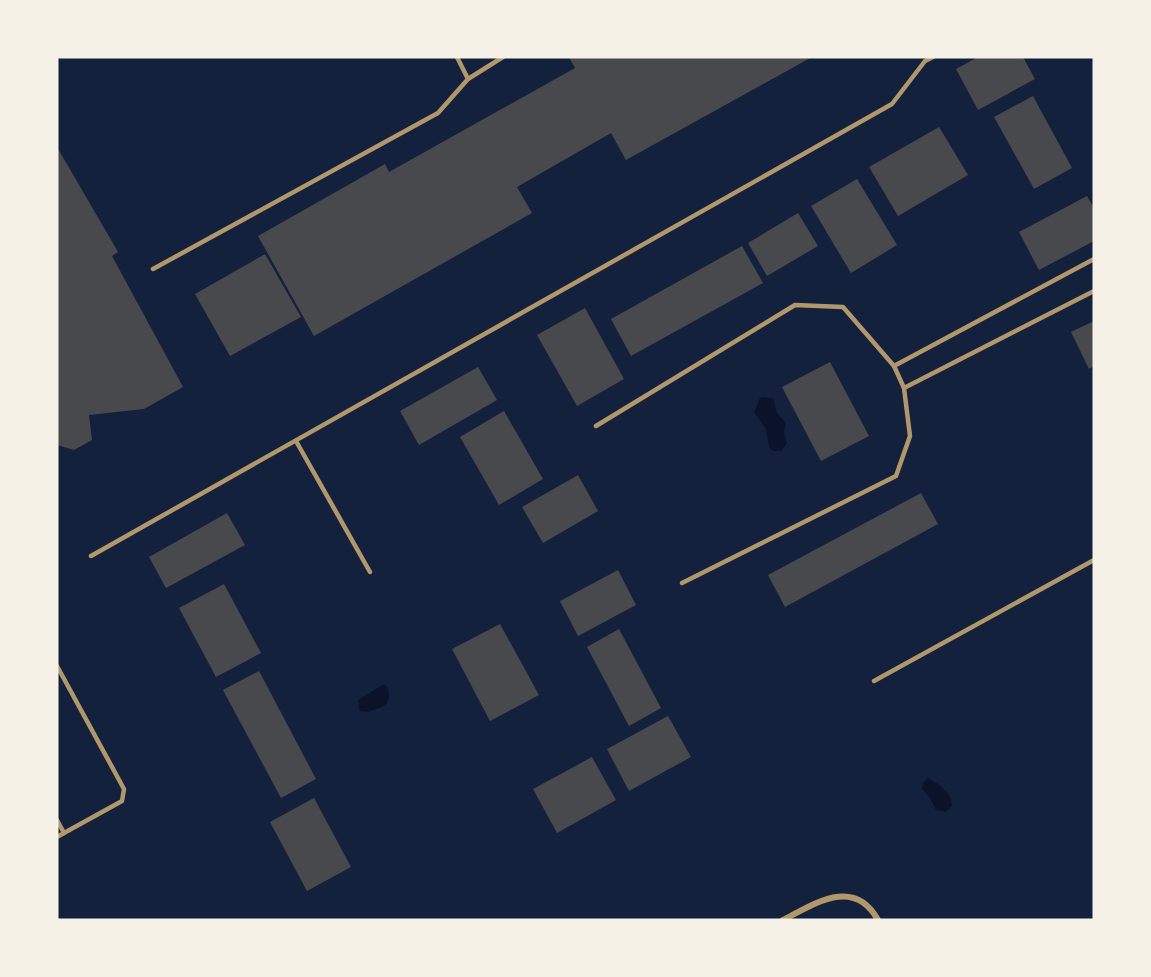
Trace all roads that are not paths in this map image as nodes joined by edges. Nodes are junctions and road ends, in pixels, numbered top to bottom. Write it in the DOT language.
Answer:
graph roads {
  1 [pos="457,57"];
  2 [pos="503,57"];
  3 [pos="933,57"];
  4 [pos="468,79"];
  5 [pos="1094,260"];
  6 [pos="153,269"];
  7 [pos="1094,291"];
  8 [pos="894,366"];
  9 [pos="904,388"];
  10 [pos="596,426"];
  11 [pos="296,441"];
  12 [pos="91,556"];
  13 [pos="1094,560"];
  14 [pos="370,572"];
  15 [pos="682,583"];
  16 [pos="57,666"];
  17 [pos="874,681"];
  18 [pos="57,820"];
  19 [pos="64,833"];
  20 [pos="57,837"];
  21 [pos="783,920"];
  22 [pos="878,920"];
  1 -- 4 [label="lane"];
  2 -- 4 [label="lane"];
  3 -- 11 [label="lane"];
  4 -- 6 [label="lane"];
  5 -- 8 [label="lane"];
  7 -- 9 [label="lane"];
  8 -- 9 [label="lane"];
  8 -- 10 [label="lane"];
  9 -- 15 [label="lane"];
  11 -- 12 [label="lane"];
  11 -- 14 [label="lane"];
  13 -- 17 [label="lane"];
  16 -- 19 [label="lane"];
  18 -- 19 [label="lane"];
  19 -- 20 [label="lane"];
  21 -- 22 [label="street"];
}
